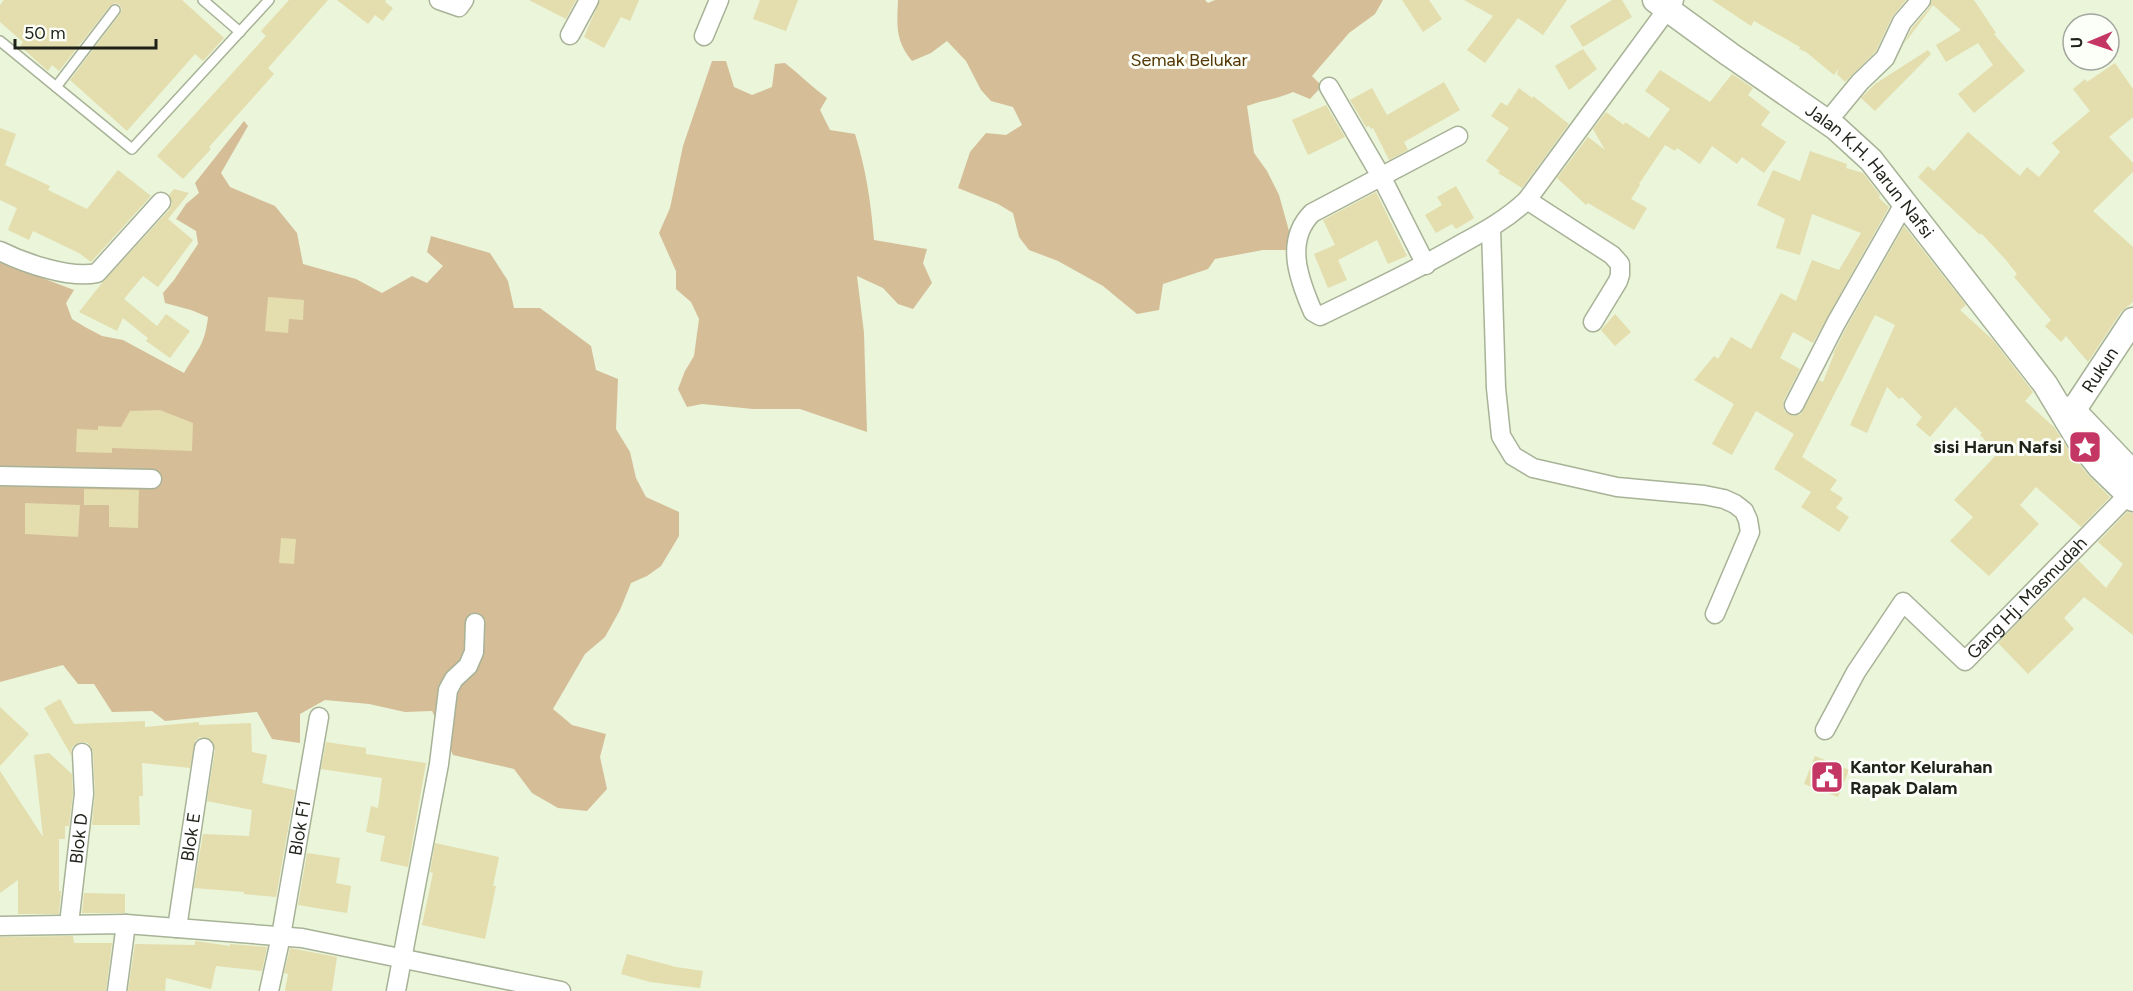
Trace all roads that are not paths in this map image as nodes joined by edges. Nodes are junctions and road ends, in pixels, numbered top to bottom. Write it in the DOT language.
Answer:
graph roads {
  1 [pos="203,0"];
  2 [pos="269,0"];
  3 [pos="439,0"];
  4 [pos="464,0"];
  5 [pos="589,0"];
  6 [pos="719,0"];
  7 [pos="1921,0"];
  8 [pos="1665,3"];
  9 [pos="115,10"];
  10 [pos="240,32"];
  11 [pos="570,35"];
  12 [pos="704,36"];
  13 [pos="0,41"];
  14 [pos="56,87"];
  15 [pos="1329,87"];
  16 [pos="1832,125"];
  17 [pos="1458,136"];
  18 [pos="1382,178"];
  19 [pos="1527,200"];
  20 [pos="161,202"];
  21 [pos="1904,204"];
  22 [pos="1491,228"];
  23 [pos="0,251"];
  24 [pos="1426,265"];
  25 [pos="2133,320"];
  26 [pos="1593,322"];
  27 [pos="1794,405"];
  28 [pos="2070,415"];
  29 [pos="0,476"];
  30 [pos="152,479"];
  31 [pos="2131,489"];
  32 [pos="1715,614"];
  33 [pos="475,623"];
  34 [pos="319,717"];
  35 [pos="1825,730"];
  36 [pos="204,748"];
  37 [pos="82,753"];
  38 [pos="69,924"];
  39 [pos="126,924"];
  40 [pos="0,926"];
  41 [pos="177,928"];
  42 [pos="281,936"];
  43 [pos="402,959"];
  44 [pos="117,991"];
  45 [pos="269,991"];
  46 [pos="396,991"];
  47 [pos="561,991"];
  1 -- 10 [label="lane"];
  2 -- 10 [label="lane"];
  3 -- 4 [label="street"];
  5 -- 11 [label="street"];
  6 -- 12 [label="street"];
  7 -- 16 [label="street"];
  8 -- 16 [label="main road, Jalan K.H. Harun Nafsi"];
  8 -- 19 [label="street"];
  9 -- 14 [label="lane"];
  10 -- 14 [label="lane"];
  13 -- 14 [label="lane"];
  15 -- 18 [label="street"];
  16 -- 21 [label="main road, Jalan K.H. Harun Nafsi"];
  17 -- 18 [label="street"];
  18 -- 24 [label="street"];
  18 -- 24 [label="street"];
  19 -- 22 [label="street"];
  19 -- 26 [label="street"];
  20 -- 23 [label="street"];
  21 -- 27 [label="street"];
  21 -- 28 [label="main road, Jalan K.H. Harun Nafsi"];
  22 -- 24 [label="street"];
  22 -- 32 [label="street"];
  25 -- 28 [label="main road, Rukun"];
  28 -- 31 [label="main road, Jalan K.H. Harun Nafsi"];
  29 -- 30 [label="street"];
  31 -- 35 [label="street, Gang Hj. Masmudah"];
  33 -- 43 [label="street"];
  34 -- 42 [label="street, Blok F1"];
  36 -- 41 [label="street, Blok E"];
  37 -- 38 [label="street, Blok D"];
  38 -- 39 [label="street"];
  38 -- 40 [label="street"];
  39 -- 41 [label="street"];
  39 -- 44 [label="street"];
  41 -- 42 [label="street"];
  42 -- 43 [label="street"];
  42 -- 45 [label="street, Blok F1"];
  43 -- 46 [label="street"];
  43 -- 47 [label="street"];
}
